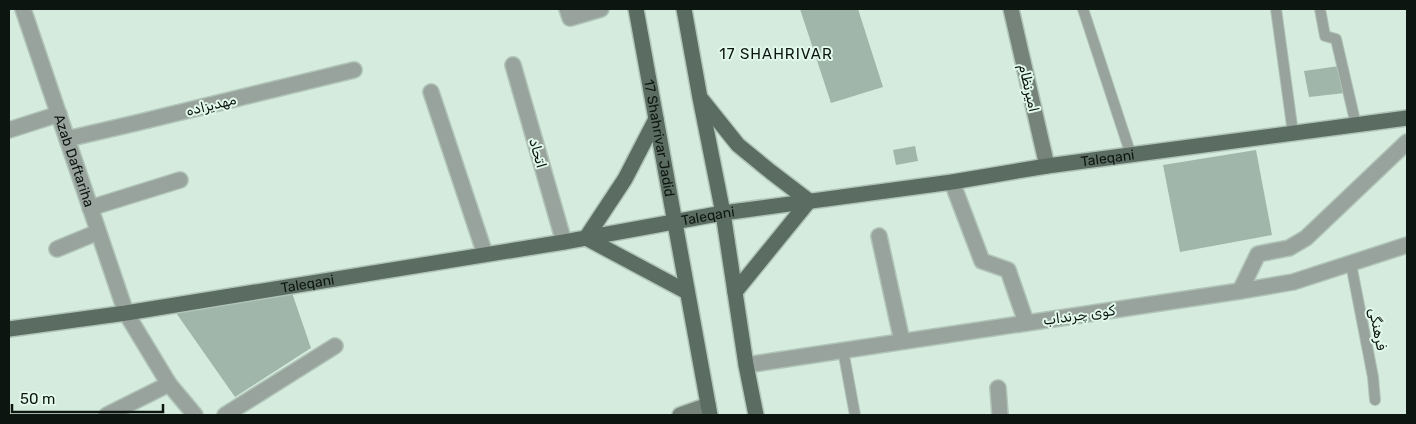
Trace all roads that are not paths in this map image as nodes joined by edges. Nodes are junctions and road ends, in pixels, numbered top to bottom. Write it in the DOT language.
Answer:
graph roads {
  1 [pos="23,9"];
  2 [pos="567,9"];
  3 [pos="602,9"];
  4 [pos="636,9"];
  5 [pos="684,9"];
  6 [pos="1011,9"];
  7 [pos="1082,9"];
  8 [pos="1276,9"];
  9 [pos="1320,9"];
  10 [pos="513,65"];
  11 [pos="354,70"];
  12 [pos="431,92"];
  13 [pos="700,98"];
  14 [pos="59,114"];
  15 [pos="1407,118"];
  16 [pos="656,119"];
  17 [pos="1356,125"];
  18 [pos="9,130"];
  19 [pos="1293,132"];
  20 [pos="67,138"];
  21 [pos="1407,142"];
  22 [pos="1131,156"];
  23 [pos="1047,166"];
  24 [pos="180,180"];
  25 [pos="952,182"];
  26 [pos="809,201"];
  27 [pos="90,208"];
  28 [pos="723,213"];
  29 [pos="674,221"];
  30 [pos="98,232"];
  31 [pos="879,236"];
  32 [pos="586,238"];
  33 [pos="564,242"];
  34 [pos="1407,245"];
  35 [pos="57,249"];
  36 [pos="485,254"];
  37 [pos="1351,264"];
  38 [pos="1240,291"];
  39 [pos="687,292"];
  40 [pos="735,292"];
  41 [pos="126,313"];
  42 [pos="1026,322"];
  43 [pos="9,329"];
  44 [pos="902,341"];
  45 [pos="335,346"];
  46 [pos="843,350"];
  47 [pos="746,364"];
  48 [pos="169,384"];
  49 [pos="998,388"];
  50 [pos="1375,400"];
  51 [pos="709,410"];
  52 [pos="107,415"];
  53 [pos="195,415"];
  54 [pos="225,415"];
  55 [pos="680,415"];
  56 [pos="756,415"];
  57 [pos="855,415"];
  58 [pos="1000,415"];
  1 -- 14 [label="street, Azab Daftariha"];
  2 -- 3 [label="street"];
  4 -- 16 [label="main road, 17 Shahrivar Jadid"];
  5 -- 13 [label="main road"];
  6 -- 23 [label="street, امیرنظام"];
  7 -- 22 [label="lane"];
  8 -- 19 [label="lane"];
  9 -- 17 [label="lane"];
  10 -- 33 [label="street, اتحاد"];
  11 -- 20 [label="street, مهدیزاده"];
  12 -- 36 [label="street"];
  13 -- 26 [label="main road"];
  13 -- 28 [label="main road"];
  14 -- 18 [label="street"];
  14 -- 20 [label="street, Azab Daftariha"];
  15 -- 17 [label="main road, Taleqani"];
  16 -- 29 [label="main road, 17 Shahrivar Jadid"];
  16 -- 32 [label="main road"];
  17 -- 19 [label="main road, Taleqani"];
  19 -- 22 [label="main road, Taleqani"];
  20 -- 27 [label="street, Azab Daftariha"];
  21 -- 38 [label="street"];
  22 -- 23 [label="main road, Taleqani"];
  23 -- 25 [label="main road, Taleqani"];
  24 -- 27 [label="street"];
  25 -- 26 [label="main road, Taleqani"];
  25 -- 42 [label="street"];
  26 -- 28 [label="main road, Taleqani"];
  26 -- 40 [label="main road"];
  27 -- 30 [label="street, Azab Daftariha"];
  28 -- 29 [label="main road, Taleqani"];
  28 -- 40 [label="main road"];
  29 -- 32 [label="main road, Taleqani"];
  29 -- 39 [label="main road, 17 Shahrivar Jadid"];
  30 -- 35 [label="street"];
  30 -- 41 [label="street, Azab Daftariha"];
  31 -- 44 [label="street"];
  32 -- 33 [label="main road, Taleqani"];
  32 -- 39 [label="main road"];
  33 -- 36 [label="main road, Taleqani"];
  34 -- 37 [label="street, کوی چرنداب"];
  36 -- 41 [label="main road, Taleqani"];
  37 -- 38 [label="street, کوی چرنداب"];
  37 -- 50 [label="lane, فرهنگی"];
  38 -- 42 [label="street, کوی چرنداب"];
  39 -- 51 [label="main road, 17 Shahrivar Jadid"];
  40 -- 47 [label="main road"];
  41 -- 43 [label="main road, Taleqani"];
  41 -- 48 [label="street, Azab Daftariha"];
  42 -- 44 [label="street, کوی چرنداب"];
  44 -- 46 [label="street, کوی چرنداب"];
  45 -- 54 [label="street"];
  46 -- 47 [label="street, کوی چرنداب"];
  46 -- 57 [label="lane"];
  47 -- 56 [label="main road"];
  48 -- 52 [label="street"];
  48 -- 53 [label="street, Azab Daftariha"];
  49 -- 58 [label="street"];
  51 -- 55 [label="street"];
}
